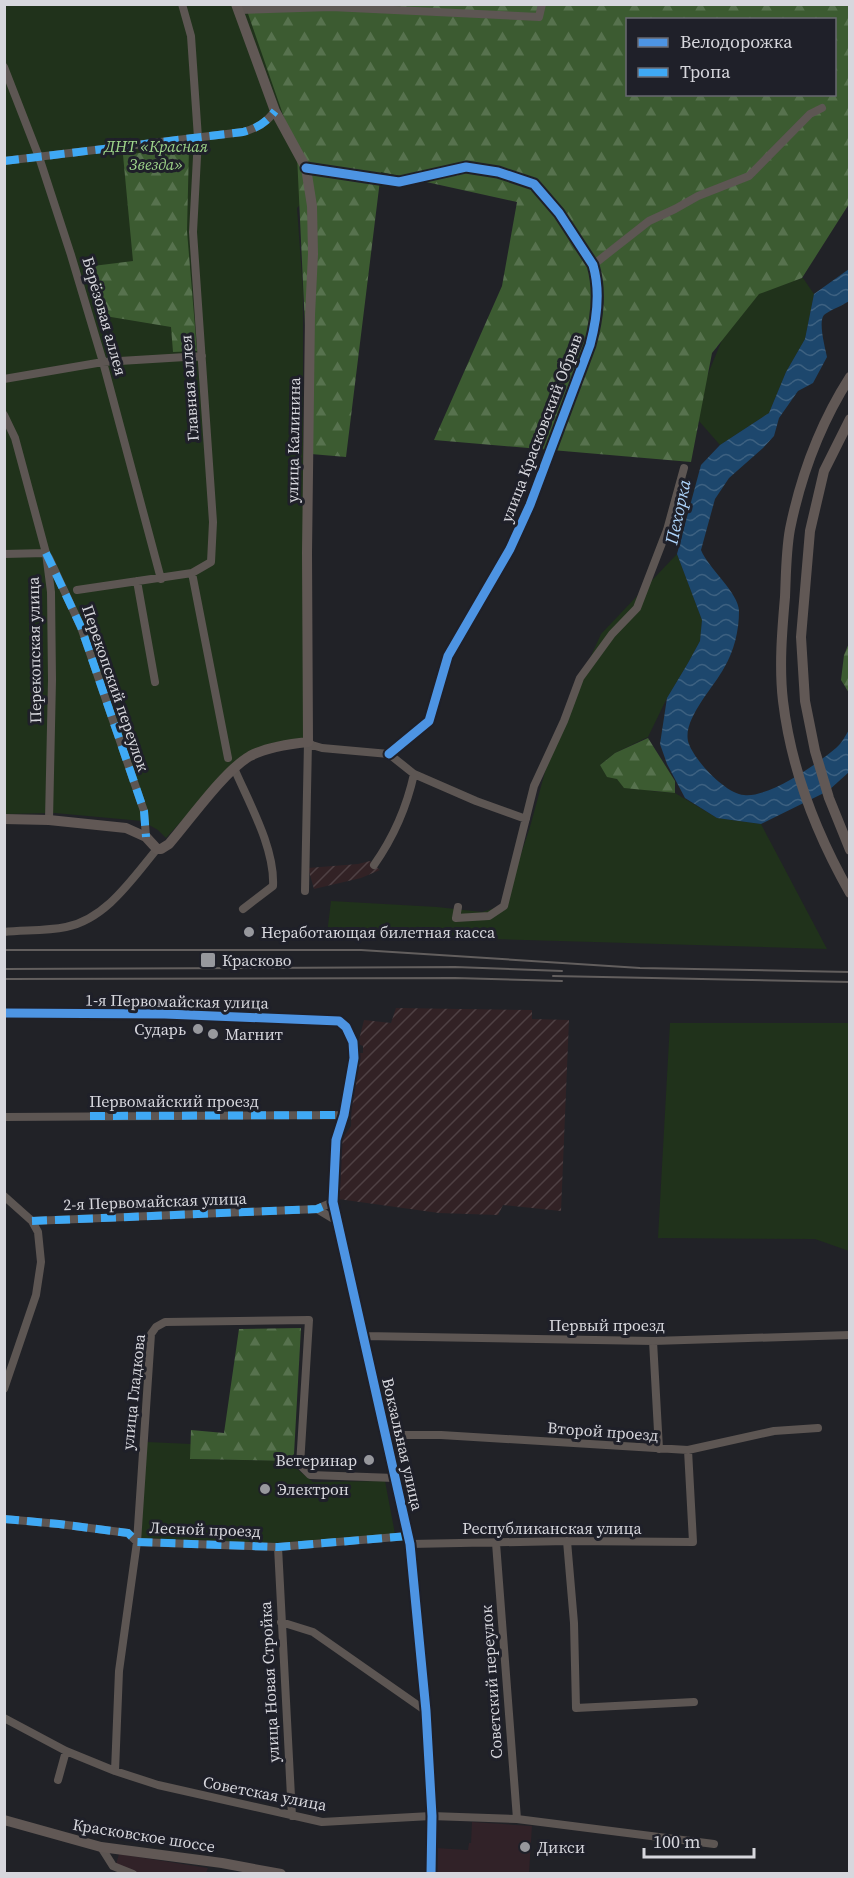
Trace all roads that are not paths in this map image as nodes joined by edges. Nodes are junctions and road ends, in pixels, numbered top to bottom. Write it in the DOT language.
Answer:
graph roads {
  1 [pos="182,4"];
  2 [pos="542,4"];
  3 [pos="238,7"];
  4 [pos="4,67"];
  5 [pos="822,108"];
  6 [pos="275,111"];
  7 [pos="198,138"];
  8 [pos="39,157"];
  9 [pos="4,160"];
  10 [pos="306,168"];
  11 [pos="593,266"];
  12 [pos="202,356"];
  13 [pos="103,362"];
  14 [pos="849,377"];
  15 [pos="4,379"];
  16 [pos="4,415"];
  17 [pos="849,419"];
  18 [pos="684,468"];
  19 [pos="46,553"];
  20 [pos="4,554"];
  21 [pos="192,573"];
  22 [pos="161,579"];
  23 [pos="137,581"];
  24 [pos="77,590"];
  25 [pos="155,682"];
  26 [pos="308,742"];
  27 [pos="389,754"];
  28 [pos="231,763"];
  29 [pos="414,774"];
  30 [pos="4,819"];
  31 [pos="526,819"];
  32 [pos="49,820"];
  33 [pos="146,837"];
  34 [pos="157,849"];
  35 [pos="849,850"];
  36 [pos="374,865"];
  37 [pos="304,891"];
  38 [pos="849,893"];
  39 [pos="458,907"];
  40 [pos="243,909"];
  41 [pos="4,932"];
  42 [pos="4,1013"];
  43 [pos="346,1028"];
  44 [pos="344,1115"];
  45 [pos="4,1117"];
  46 [pos="4,1196"];
  47 [pos="333,1202"];
  48 [pos="317,1209"];
  49 [pos="32,1221"];
  50 [pos="337,1221"];
  51 [pos="849,1335"];
  52 [pos="364,1336"];
  53 [pos="653,1341"];
  54 [pos="4,1389"];
  55 [pos="818,1428"];
  56 [pos="385,1435"];
  57 [pos="659,1449"];
  58 [pos="688,1450"];
  59 [pos="395,1478"];
  60 [pos="4,1519"];
  61 [pos="409,1540"];
  62 [pos="567,1541"];
  63 [pos="137,1542"];
  64 [pos="496,1543"];
  65 [pos="278,1547"];
  66 [pos="281,1622"];
  67 [pos="694,1702"];
  68 [pos="426,1711"];
  69 [pos="4,1718"];
  70 [pos="66,1751"];
  71 [pos="115,1771"];
  72 [pos="58,1780"];
  73 [pos="292,1816"];
  74 [pos="432,1816"];
  75 [pos="517,1819"];
  76 [pos="4,1820"];
  77 [pos="714,1844"];
  78 [pos="101,1847"];
  79 [pos="133,1874"];
  80 [pos="281,1874"];
  81 [pos="431,1874"];
  1 -- 7 [label="street, Главная аллея"];
  2 -- 3 [label="street"];
  3 -- 6 [label="main road, улица Калинина"];
  4 -- 8 [label="street, Берёзовая аллея"];
  5 -- 11 [label="street"];
  6 -- 7 [label="street"];
  6 -- 10 [label="main road, улица Калинина"];
  7 -- 8 [label="street"];
  7 -- 12 [label="street, Главная аллея"];
  8 -- 9 [label="street"];
  8 -- 13 [label="street, Берёзовая аллея"];
  10 -- 11 [label="street, улица Красковский Обрыв"];
  10 -- 26 [label="main road, улица Калинина"];
  11 -- 27 [label="street, улица Красковский Обрыв"];
  12 -- 13 [label="street"];
  12 -- 21 [label="street, Главная аллея"];
  13 -- 15 [label="street"];
  13 -- 22 [label="street, Берёзовая аллея"];
  14 -- 38 [label="main road"];
  16 -- 19 [label="street, Перекопская улица"];
  17 -- 35 [label="main road"];
  18 -- 31 [label="street"];
  19 -- 20 [label="street"];
  19 -- 32 [label="street, Перекопская улица"];
  19 -- 33 [label="street, Перекопский переулок"];
  21 -- 22 [label="street"];
  21 -- 28 [label="street"];
  22 -- 23 [label="street"];
  23 -- 24 [label="street"];
  23 -- 25 [label="street"];
  26 -- 27 [label="street"];
  26 -- 28 [label="main road"];
  26 -- 37 [label="street, улица Калинина"];
  27 -- 29 [label="street"];
  28 -- 34 [label="main road"];
  28 -- 40 [label="street"];
  29 -- 31 [label="street"];
  29 -- 36 [label="street"];
  30 -- 32 [label="main road"];
  31 -- 39 [label="street"];
  32 -- 33 [label="main road"];
  33 -- 34 [label="main road"];
  34 -- 41 [label="street"];
  42 -- 43 [label="street, 1-я Первомайская улица"];
  43 -- 44 [label="street, Вокзальная улица"];
  44 -- 45 [label="street, Первомайский проезд"];
  44 -- 47 [label="street, Вокзальная улица"];
  46 -- 49 [label="street"];
  47 -- 48 [label="street, 2-я Первомайская улица"];
  47 -- 50 [label="street, Вокзальная улица"];
  48 -- 49 [label="street, 2-я Первомайская улица"];
  48 -- 50 [label="street"];
  49 -- 54 [label="street"];
  50 -- 52 [label="street, Вокзальная улица"];
  51 -- 53 [label="street, Первый проезд"];
  52 -- 53 [label="street, Первый проезд"];
  52 -- 56 [label="street, Вокзальная улица"];
  53 -- 57 [label="street"];
  55 -- 58 [label="street, Второй проезд"];
  56 -- 57 [label="street, Второй проезд"];
  56 -- 59 [label="street, Вокзальная улица"];
  57 -- 58 [label="street, Второй проезд"];
  58 -- 62 [label="street, Республиканская улица"];
  59 -- 61 [label="street, Вокзальная улица"];
  59 -- 63 [label="street, улица Гладкова"];
  60 -- 63 [label="street, Лесной проезд"];
  61 -- 64 [label="street, Республиканская улица"];
  61 -- 65 [label="street, Лесной проезд"];
  61 -- 68 [label="street, Вокзальная улица"];
  62 -- 64 [label="street, Республиканская улица"];
  62 -- 67 [label="street"];
  63 -- 65 [label="street, Лесной проезд"];
  63 -- 71 [label="street"];
  64 -- 75 [label="street, Советский переулок"];
  65 -- 66 [label="street, улица Новая Стройка"];
  66 -- 68 [label="street"];
  66 -- 73 [label="street, улица Новая Стройка"];
  68 -- 74 [label="street, Вокзальная улица"];
  69 -- 70 [label="street, Советская улица"];
  70 -- 71 [label="street, Советская улица"];
  70 -- 72 [label="street"];
  71 -- 73 [label="street, Советская улица"];
  73 -- 74 [label="street, Советская улица"];
  74 -- 75 [label="street, Советская улица"];
  74 -- 81 [label="street, Вокзальная улица"];
  75 -- 77 [label="street, Советская улица"];
  76 -- 78 [label="main road, Красковское шоссе"];
  78 -- 79 [label="street"];
  78 -- 80 [label="main road, Красковское шоссе"];
}
